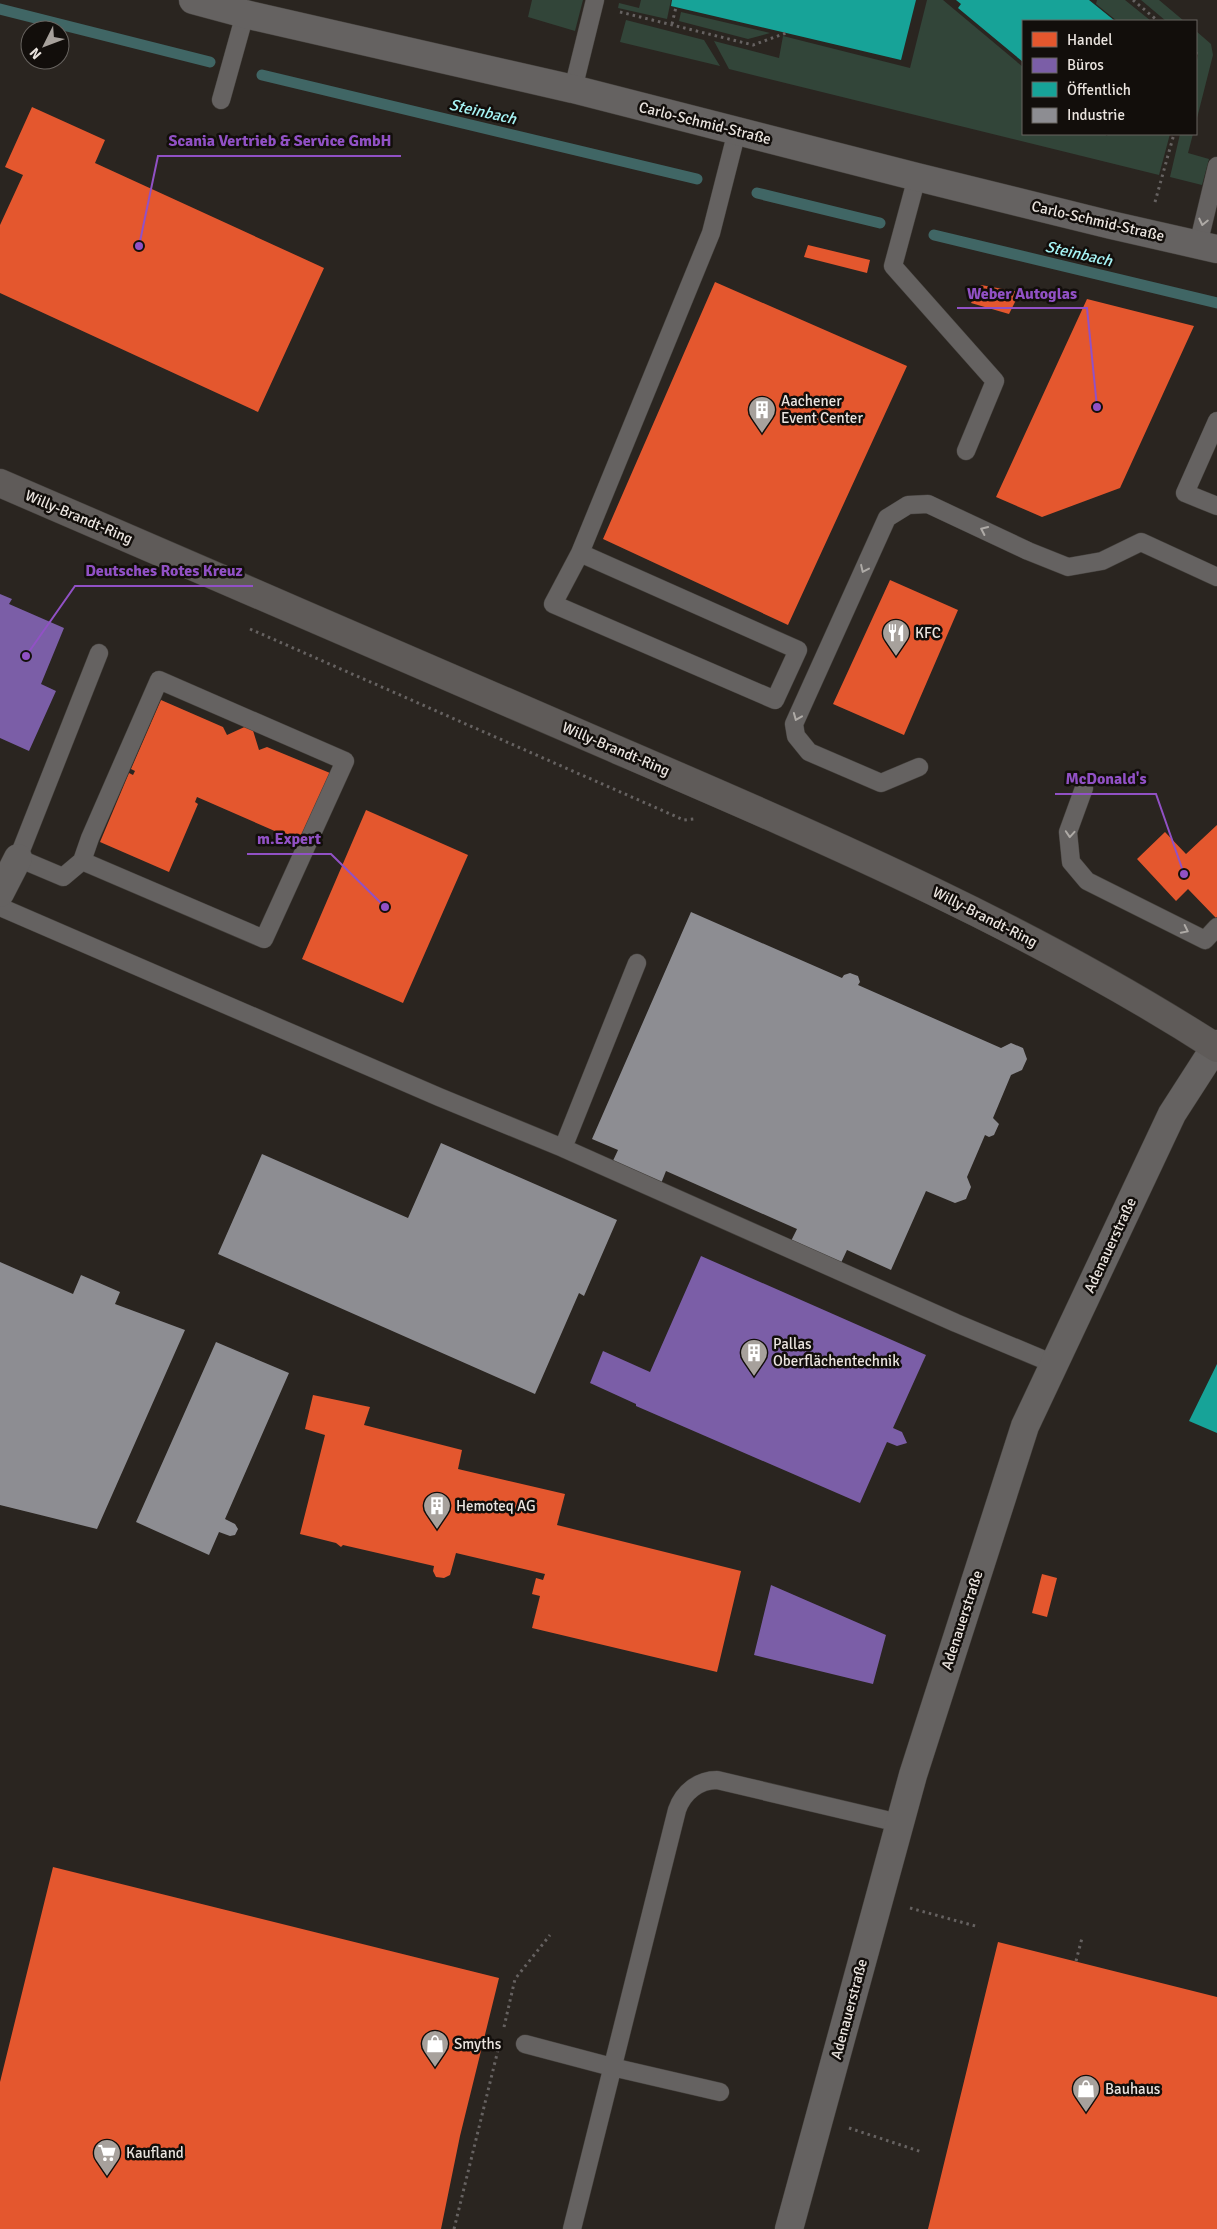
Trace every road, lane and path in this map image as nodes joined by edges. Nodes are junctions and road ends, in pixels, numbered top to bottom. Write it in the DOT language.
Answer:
graph roads {
  1 [pos="193,0"];
  2 [pos="595,0"];
  3 [pos="1133,0"];
  4 [pos="676,7"];
  5 [pos="245,14"];
  6 [pos="618,20"];
  7 [pos="1157,20"];
  8 [pos="672,24"];
  9 [pos="786,33"];
  10 [pos="573,89"];
  11 [pos="221,100"];
  12 [pos="737,131"];
  13 [pos="1174,135"];
  14 [pos="1217,166"];
  15 [pos="917,178"];
  16 [pos="1147,234"];
  17 [pos="1208,247"];
  18 [pos="1217,421"];
  19 [pos="966,451"];
  20 [pos="0,483"];
  21 [pos="1217,506"];
  22 [pos="580,552"];
  23 [pos="1217,577"];
  24 [pos="99,653"];
  25 [pos="919,767"];
  26 [pos="1084,788"];
  27 [pos="18,858"];
  28 [pos="82,861"];
  29 [pos="0,893"];
  30 [pos="0,907"];
  31 [pos="1217,927"];
  32 [pos="637,963"];
  33 [pos="1216,1046"];
  34 [pos="563,1148"];
  35 [pos="1054,1364"];
  36 [pos="900,1823"];
  37 [pos="878,1900"];
  38 [pos="979,1927"];
  39 [pos="550,1935"];
  40 [pos="1082,1938"];
  41 [pos="1076,1961"];
  42 [pos="501,2037"];
  43 [pos="525,2044"];
  44 [pos="499,2046"];
  45 [pos="612,2067"];
  46 [pos="720,2092"];
  47 [pos="819,2119"];
  48 [pos="922,2152"];
  49 [pos="454,2229"];
  50 [pos="572,2229"];
  51 [pos="790,2229"];
  1 -- 5 [label="street, Carlo-Schmid-Straße"];
  2 -- 10 [label="lane"];
  3 -- 7 [label="path"];
  4 -- 8 [label="path"];
  5 -- 10 [label="street, Carlo-Schmid-Straße"];
  5 -- 11 [label="lane"];
  6 -- 8 [label="path"];
  8 -- 9 [label="path"];
  10 -- 12 [label="street, Carlo-Schmid-Straße"];
  12 -- 15 [label="street, Carlo-Schmid-Straße"];
  12 -- 22 [label="lane"];
  13 -- 16 [label="path"];
  14 -- 17 [label="lane, one-way"];
  15 -- 16 [label="street, Carlo-Schmid-Straße"];
  15 -- 19 [label="lane"];
  16 -- 17 [label="street, Carlo-Schmid-Straße"];
  18 -- 21 [label="lane"];
  20 -- 33 [label="street, Willy-Brandt-Ring"];
  22 -- 22 [label="lane"];
  23 -- 25 [label="lane, one-way"];
  24 -- 27 [label="lane"];
  26 -- 31 [label="lane, one-way"];
  27 -- 28 [label="lane"];
  27 -- 29 [label="street"];
  28 -- 28 [label="lane"];
  30 -- 34 [label="lane"];
  32 -- 34 [label="lane"];
  33 -- 35 [label="street, Adenauerstraße"];
  34 -- 35 [label="lane"];
  35 -- 36 [label="street, Adenauerstraße"];
  36 -- 37 [label="street, Adenauerstraße"];
  36 -- 45 [label="lane"];
  37 -- 38 [label="path"];
  37 -- 47 [label="street, Adenauerstraße"];
  39 -- 42 [label="path"];
  40 -- 41 [label="path"];
  43 -- 45 [label="lane"];
  44 -- 49 [label="path"];
  45 -- 46 [label="lane"];
  45 -- 50 [label="lane"];
  47 -- 48 [label="path"];
  47 -- 51 [label="street, Adenauerstraße"];
}
